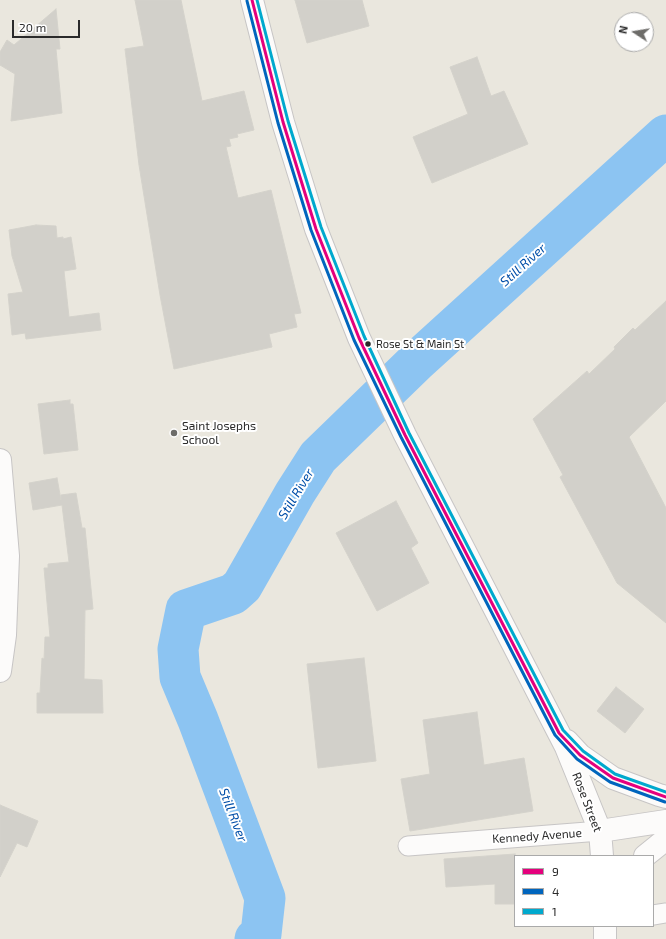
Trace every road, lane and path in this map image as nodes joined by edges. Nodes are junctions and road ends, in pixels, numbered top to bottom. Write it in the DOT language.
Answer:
graph roads {
  1 [pos="252,0"];
  2 [pos="0,460"];
  3 [pos="0,671"];
  4 [pos="559,733"];
  5 [pos="666,796"];
  6 [pos="666,820"];
  7 [pos="600,831"];
  8 [pos="666,839"];
  9 [pos="408,846"];
  10 [pos="602,855"];
  11 [pos="646,855"];
  12 [pos="666,913"];
  13 [pos="654,915"];
  14 [pos="605,927"];
  15 [pos="605,939"];
  1 -- 4 [label="street, Rose Street"];
  2 -- 3 [label="street"];
  4 -- 5 [label="street"];
  4 -- 7 [label="street, Rose Street"];
  6 -- 7 [label="street, Kennedy Avenue"];
  7 -- 9 [label="street, Kennedy Avenue"];
  7 -- 10 [label="street, Rose Street"];
  8 -- 11 [label="street"];
  12 -- 13 [label="street"];
  14 -- 15 [label="street"];
}
